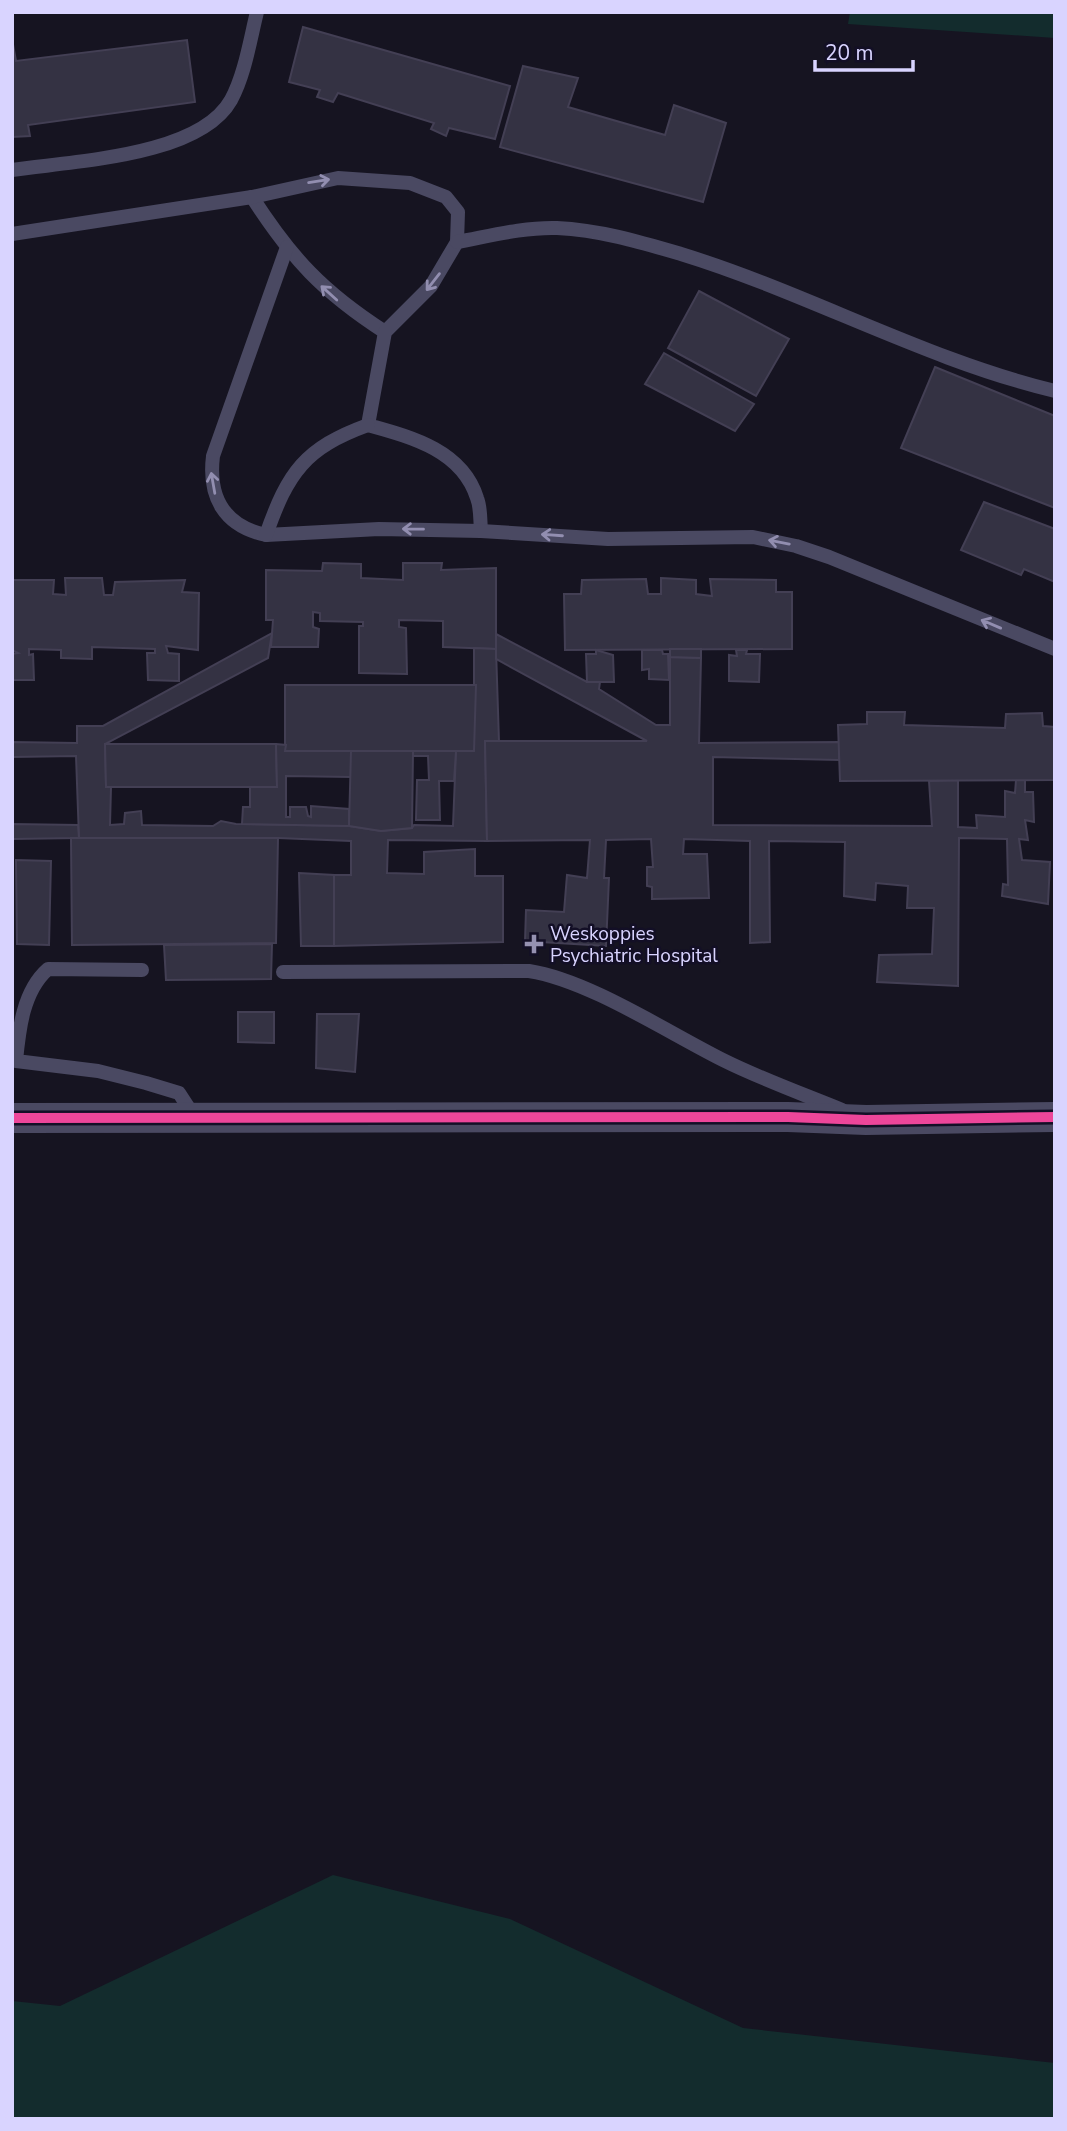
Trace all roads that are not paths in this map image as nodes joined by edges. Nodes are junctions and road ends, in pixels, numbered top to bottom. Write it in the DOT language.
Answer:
graph roads {
  1 [pos="257,12"];
  2 [pos="12,170"];
  3 [pos="252,197"];
  4 [pos="12,234"];
  5 [pos="457,242"];
  6 [pos="287,247"];
  7 [pos="385,332"];
  8 [pos="1055,391"];
  9 [pos="368,425"];
  10 [pos="481,531"];
  11 [pos="266,535"];
  12 [pos="1055,649"];
  13 [pos="142,970"];
  14 [pos="283,972"];
  15 [pos="14,1062"];
  16 [pos="194,1116"];
  17 [pos="1055,1117"];
  18 [pos="12,1118"];
  19 [pos="866,1120"];
  1 -- 2 [label="lane"];
  3 -- 4 [label="lane"];
  3 -- 5 [label="lane, one-way"];
  3 -- 6 [label="lane"];
  5 -- 7 [label="lane, one-way"];
  5 -- 8 [label="lane"];
  7 -- 6 [label="lane, one-way"];
  11 -- 6 [label="lane, one-way"];
  7 -- 9 [label="lane"];
  9 -- 10 [label="lane"];
  9 -- 11 [label="lane"];
  10 -- 11 [label="lane, one-way"];
  12 -- 10 [label="lane, one-way"];
  13 -- 15 [label="lane"];
  14 -- 19 [label="lane"];
  15 -- 16 [label="lane"];
  16 -- 18 [label="street"];
  16 -- 19 [label="street"];
  17 -- 19 [label="street"];
}
